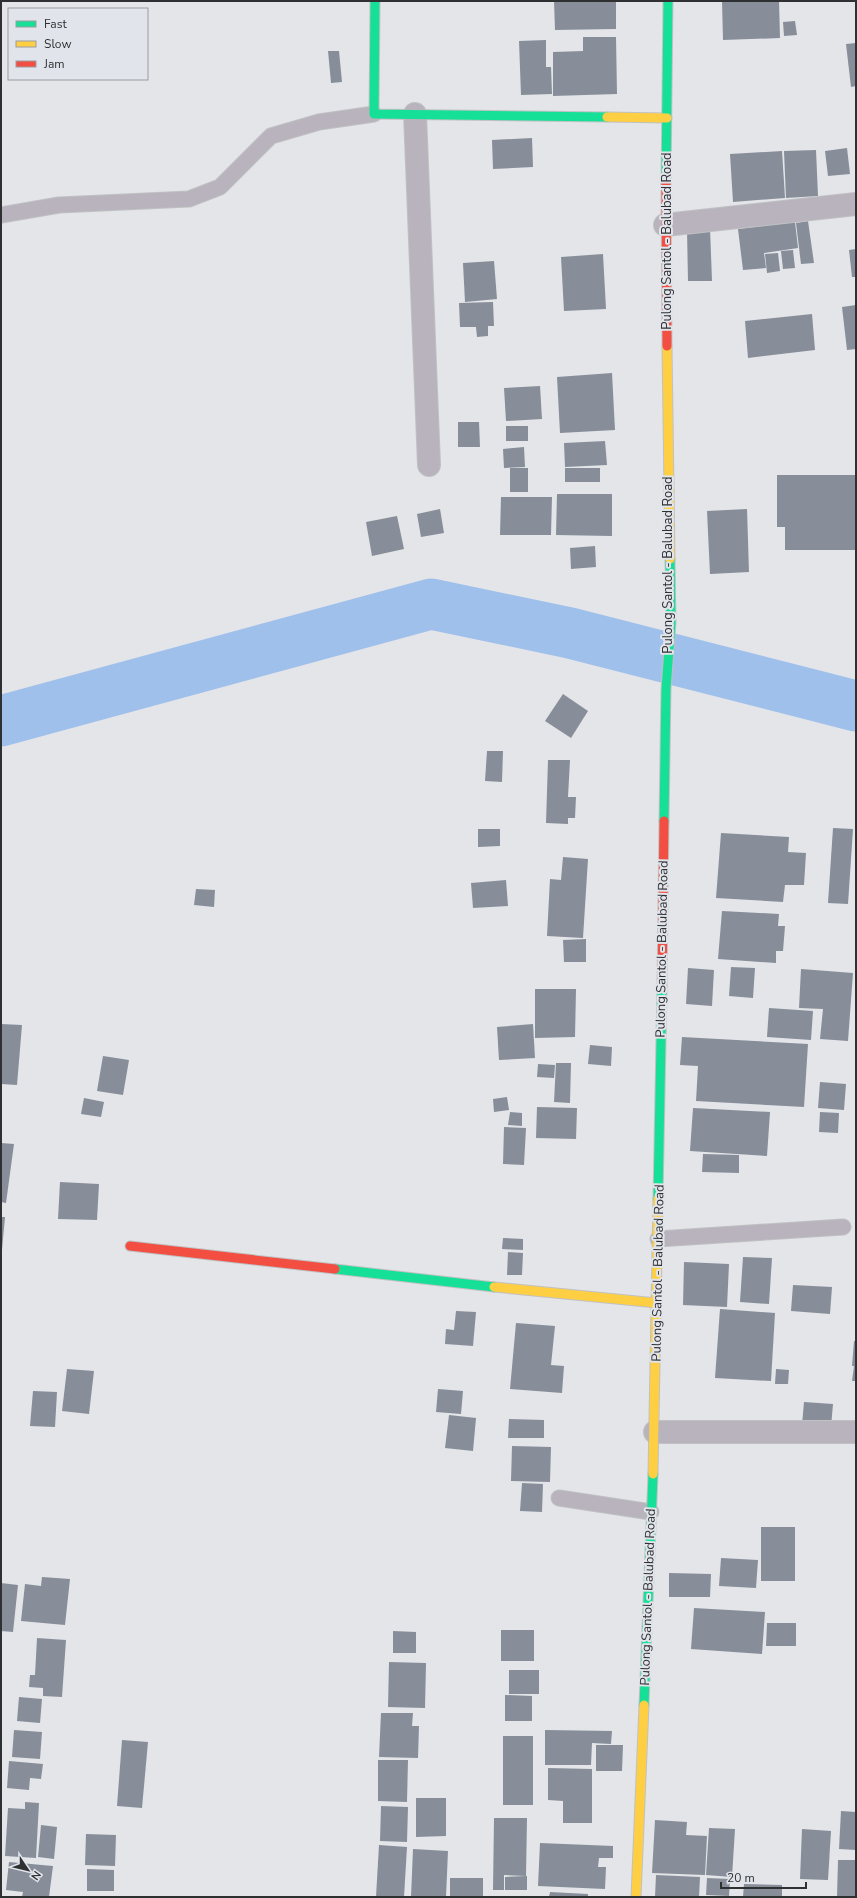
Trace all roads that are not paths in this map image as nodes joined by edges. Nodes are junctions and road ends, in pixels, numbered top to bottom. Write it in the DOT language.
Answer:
graph roads {
  1 [pos="375,1"];
  2 [pos="668,1"];
  3 [pos="374,114"];
  4 [pos="415,114"];
  5 [pos="667,118"];
  6 [pos="856,204"];
  7 [pos="1,215"];
  8 [pos="665,225"];
  9 [pos="429,465"];
  10 [pos="843,1227"];
  11 [pos="658,1239"];
  12 [pos="130,1246"];
  13 [pos="657,1303"];
  14 [pos="655,1432"];
  15 [pos="856,1432"];
  16 [pos="559,1498"];
  17 [pos="651,1512"];
  18 [pos="636,1897"];
  1 -- 3 [label="street"];
  2 -- 5 [label="street, Pulong Santol - Balubad Road"];
  3 -- 4 [label="street"];
  3 -- 7 [label="lane"];
  4 -- 5 [label="street"];
  4 -- 9 [label="street"];
  5 -- 8 [label="street, Pulong Santol - Balubad Road"];
  6 -- 8 [label="street"];
  8 -- 11 [label="street, Pulong Santol - Balubad Road"];
  10 -- 11 [label="lane"];
  11 -- 13 [label="street, Pulong Santol - Balubad Road"];
  12 -- 13 [label="street"];
  13 -- 14 [label="street, Pulong Santol - Balubad Road"];
  14 -- 15 [label="street"];
  14 -- 17 [label="street, Pulong Santol - Balubad Road"];
  16 -- 17 [label="lane"];
  17 -- 18 [label="street, Pulong Santol - Balubad Road"];
}
